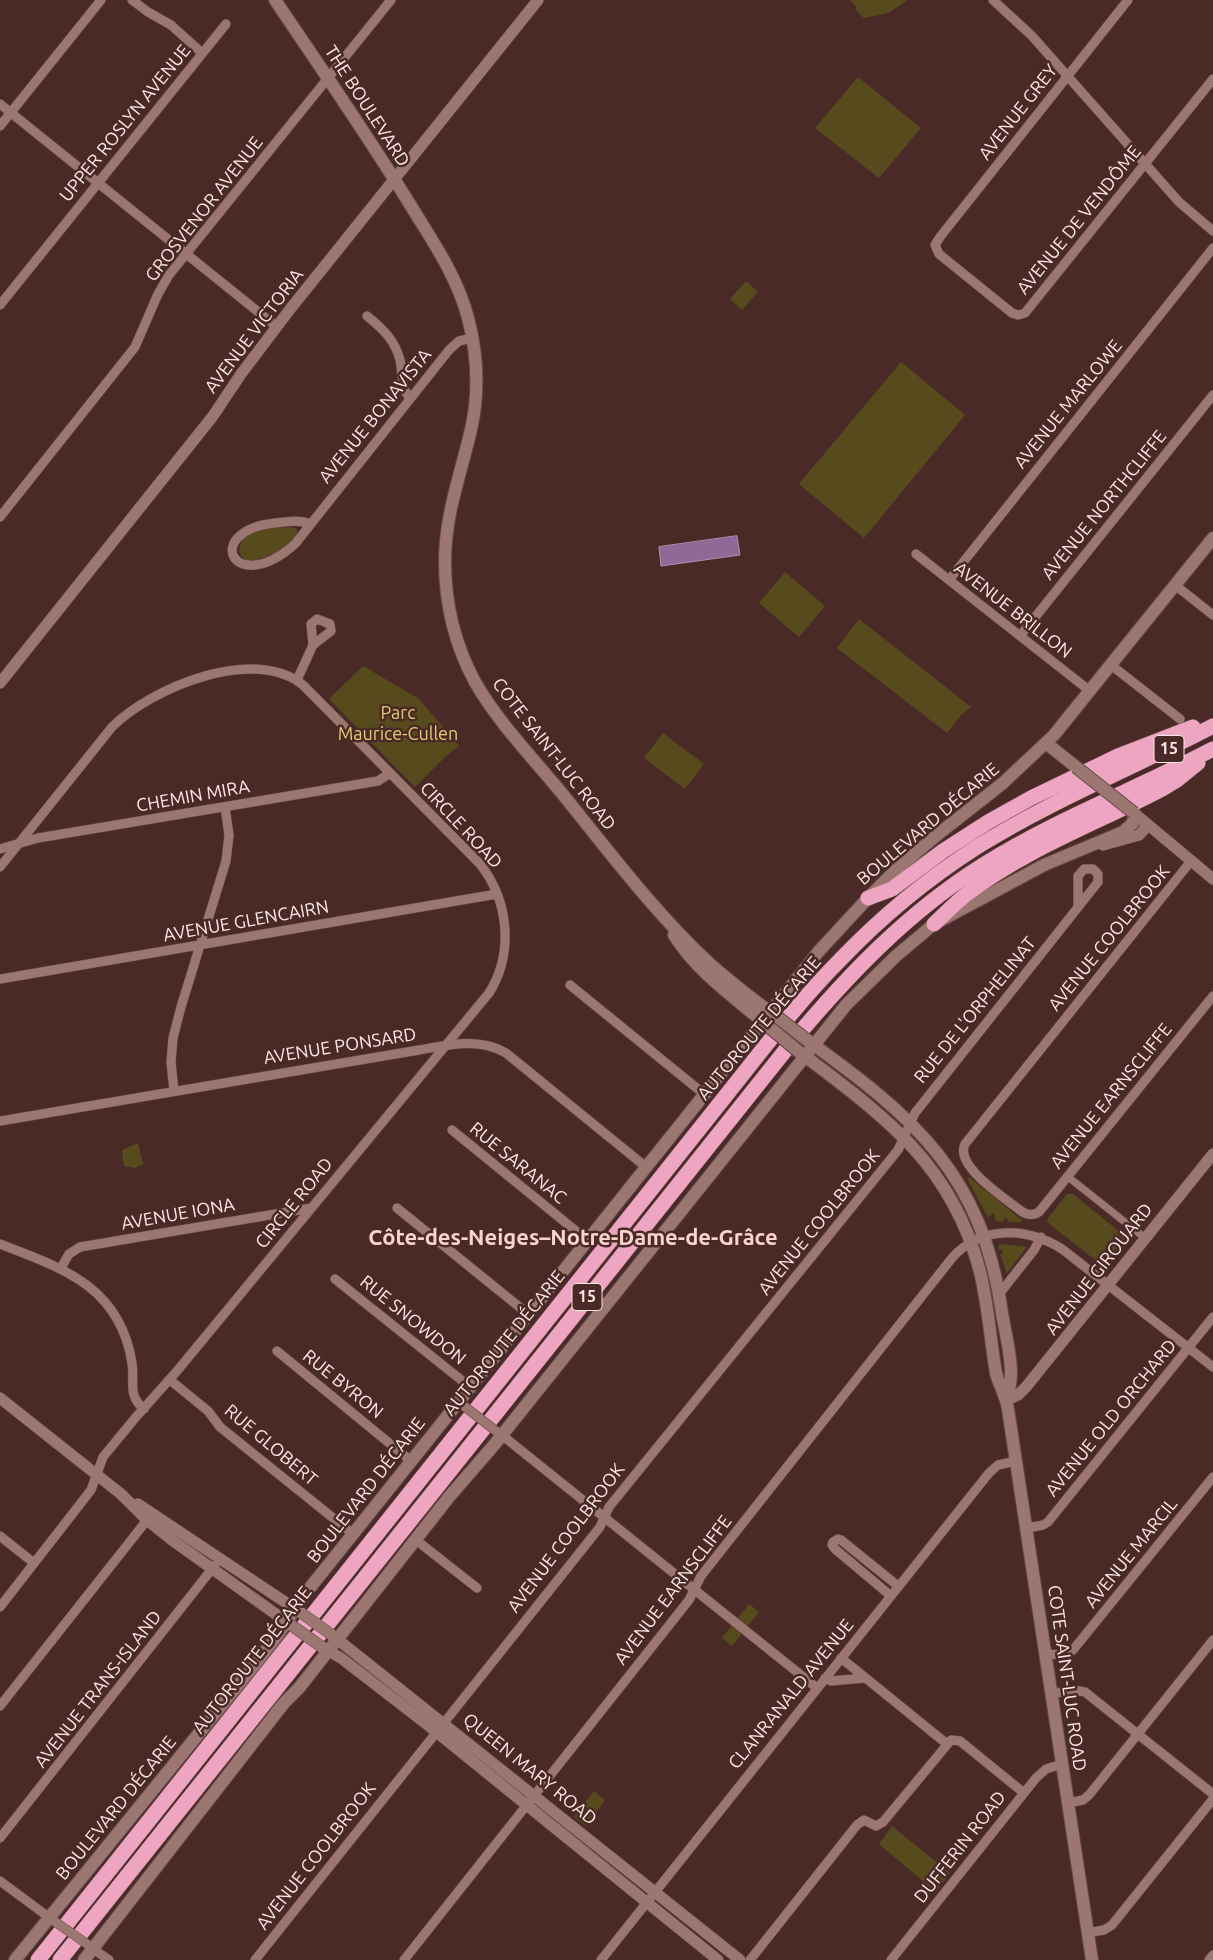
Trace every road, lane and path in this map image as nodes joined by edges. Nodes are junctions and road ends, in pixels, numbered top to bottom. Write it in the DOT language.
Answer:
graph roads {
  1 [pos="101,0"];
  2 [pos="132,0"];
  3 [pos="275,0"];
  4 [pos="391,0"];
  5 [pos="538,0"];
  6 [pos="993,0"];
  7 [pos="1128,0"];
  8 [pos="226,24"];
  9 [pos="202,53"];
  10 [pos="1068,76"];
  11 [pos="328,79"];
  12 [pos="1213,79"];
  13 [pos="0,104"];
  14 [pos="11,112"];
  15 [pos="0,126"];
  16 [pos="1146,163"];
  17 [pos="394,179"];
  18 [pos="98,183"];
  19 [pos="1213,231"];
  20 [pos="427,232"];
  21 [pos="936,245"];
  22 [pos="1213,248"];
  23 [pos="186,255"];
  24 [pos="0,305"];
  25 [pos="367,316"];
  26 [pos="277,328"];
  27 [pos="472,338"];
  28 [pos="1213,395"];
  29 [pos="410,398"];
  30 [pos="0,517"];
  31 [pos="310,524"];
  32 [pos="1213,538"];
  33 [pos="916,554"];
  34 [pos="949,580"];
  35 [pos="1175,585"];
  36 [pos="1213,615"];
  37 [pos="1020,636"];
  38 [pos="313,645"];
  39 [pos="1111,665"];
  40 [pos="297,680"];
  41 [pos="0,683"];
  42 [pos="1090,691"];
  43 [pos="1180,719"];
  44 [pos="1213,719"];
  45 [pos="1213,726"];
  46 [pos="1046,743"];
  47 [pos="1213,750"];
  48 [pos="390,773"];
  49 [pos="226,807"];
  50 [pos="1134,813"];
  51 [pos="1148,825"];
  52 [pos="19,843"];
  53 [pos="0,849"];
  54 [pos="1078,851"];
  55 [pos="1191,861"];
  56 [pos="0,867"];
  57 [pos="1213,879"];
  58 [pos="497,894"];
  59 [pos="868,898"];
  60 [pos="1078,907"];
  61 [pos="934,924"];
  62 [pos="200,945"];
  63 [pos="0,979"];
  64 [pos="570,984"];
  65 [pos="1213,996"];
  66 [pos="769,1019"];
  67 [pos="810,1042"];
  68 [pos="444,1046"];
  69 [pos="802,1054"];
  70 [pos="174,1091"];
  71 [pos="704,1094"];
  72 [pos="0,1122"];
  73 [pos="910,1122"];
  74 [pos="452,1130"];
  75 [pos="905,1138"];
  76 [pos="1213,1154"];
  77 [pos="646,1167"];
  78 [pos="1067,1176"];
  79 [pos="311,1208"];
  80 [pos="397,1208"];
  81 [pos="1033,1214"];
  82 [pos="985,1236"];
  83 [pos="1041,1238"];
  84 [pos="1145,1238"];
  85 [pos="587,1240"];
  86 [pos="971,1242"];
  87 [pos="0,1244"];
  88 [pos="61,1268"];
  89 [pos="335,1279"];
  90 [pos="1109,1285"];
  91 [pos="1000,1293"];
  92 [pos="528,1314"];
  93 [pos="1213,1316"];
  94 [pos="1188,1348"];
  95 [pos="277,1351"];
  96 [pos="1213,1367"];
  97 [pos="170,1380"];
  98 [pos="470,1386"];
  99 [pos="0,1398"];
  100 [pos="1007,1400"];
  101 [pos="461,1403"];
  102 [pos="144,1409"];
  103 [pos="499,1433"];
  104 [pos="411,1460"];
  105 [pos="1017,1461"];
  106 [pos="97,1475"];
  107 [pos="1213,1477"];
  108 [pos="150,1516"];
  109 [pos="604,1516"];
  110 [pos="1027,1528"];
  111 [pos="353,1534"];
  112 [pos="0,1536"];
  113 [pos="416,1540"];
  114 [pos="220,1559"];
  115 [pos="34,1563"];
  116 [pos="212,1569"];
  117 [pos="898,1586"];
  118 [pos="477,1588"];
  119 [pos="695,1590"];
  120 [pos="891,1596"];
  121 [pos="0,1607"];
  122 [pos="298,1610"];
  123 [pos="289,1624"];
  124 [pos="335,1637"];
  125 [pos="1213,1640"];
  126 [pos="325,1649"];
  127 [pos="1046,1654"];
  128 [pos="841,1658"];
  129 [pos="825,1678"];
  130 [pos="865,1678"];
  131 [pos="817,1688"];
  132 [pos="1051,1694"];
  133 [pos="0,1706"];
  134 [pos="443,1722"];
  135 [pos="436,1732"];
  136 [pos="1137,1734"];
  137 [pos="947,1744"];
  138 [pos="1062,1764"];
  139 [pos="1024,1793"];
  140 [pos="1213,1794"];
  141 [pos="534,1796"];
  142 [pos="1213,1799"];
  143 [pos="1068,1803"];
  144 [pos="527,1806"];
  145 [pos="0,1838"];
  146 [pos="0,1881"];
  147 [pos="655,1891"];
  148 [pos="646,1903"];
  149 [pos="52,1919"];
  150 [pos="1088,1933"];
  151 [pos="90,1946"];
  152 [pos="1213,1954"];
  153 [pos="15,1960"];
  154 [pos="38,1960"];
  155 [pos="60,1960"];
  156 [pos="84,1960"];
  157 [pos="109,1960"];
  158 [pos="254,1960"];
  159 [pos="404,1960"];
  160 [pos="601,1960"];
  161 [pos="718,1960"];
  162 [pos="740,1960"];
  163 [pos="750,1960"];
  164 [pos="891,1960"];
  165 [pos="1092,1960"];
  166 [pos="1208,1960"];
  1 -- 14 [label="street"];
  2 -- 9 [label="street"];
  3 -- 11 [label="main road, THE BOULEVARD"];
  4 -- 11 [label="street, GROSVENOR AVENUE"];
  5 -- 17 [label="street, AVENUE VICTORIA"];
  6 -- 10 [label="street"];
  7 -- 10 [label="street, AVENUE GREY"];
  8 -- 9 [label="street, UPPER ROSLYN AVENUE"];
  9 -- 18 [label="street, UPPER ROSLYN AVENUE"];
  10 -- 16 [label="street"];
  10 -- 21 [label="street, AVENUE GREY"];
  11 -- 17 [label="main road, THE BOULEVARD"];
  11 -- 23 [label="street, GROSVENOR AVENUE"];
  12 -- 16 [label="street, AVENUE DE VENDÔME"];
  13 -- 14 [label="street"];
  14 -- 15 [label="street"];
  14 -- 18 [label="street"];
  16 -- 19 [label="street"];
  16 -- 21 [label="street, AVENUE DE VENDÔME"];
  17 -- 20 [label="main road, THE BOULEVARD"];
  17 -- 26 [label="street, AVENUE VICTORIA"];
  18 -- 23 [label="street"];
  18 -- 24 [label="street, UPPER ROSLYN AVENUE"];
  20 -- 27 [label="main road, COTE SAINT-LUC ROAD"];
  22 -- 34 [label="street, AVENUE MARLOWE"];
  23 -- 26 [label="street"];
  23 -- 30 [label="street, GROSVENOR AVENUE"];
  25 -- 29 [label="street"];
  26 -- 41 [label="street, AVENUE VICTORIA"];
  27 -- 29 [label="street, AVENUE BONAVISTA"];
  27 -- 66 [label="main road, COTE SAINT-LUC ROAD"];
  28 -- 37 [label="street, AVENUE NORTHCLIFFE"];
  29 -- 31 [label="street, AVENUE BONAVISTA"];
  31 -- 31 [label="street, AVENUE BONAVISTA"];
  32 -- 35 [label="main road, BOULEVARD DÉCARIE"];
  33 -- 34 [label="street, AVENUE BRILLON"];
  34 -- 37 [label="street, AVENUE BRILLON"];
  35 -- 36 [label="street"];
  35 -- 39 [label="main road, BOULEVARD DÉCARIE"];
  37 -- 42 [label="street, AVENUE BRILLON"];
  38 -- 40 [label="street"];
  39 -- 42 [label="main road, BOULEVARD DÉCARIE"];
  39 -- 43 [label="street"];
  40 -- 48 [label="street, CIRCLE ROAD"];
  40 -- 52 [label="street, CIRCLE ROAD"];
  42 -- 46 [label="main road, BOULEVARD DÉCARIE"];
  44 -- 59 [label="highway"];
  45 -- 154 [label="highway, AUTOROUTE DÉCARIE / 15"];
  46 -- 50 [label="main road, bridge"];
  46 -- 59 [label="main road, BOULEVARD DÉCARIE"];
  47 -- 61 [label="highway"];
  47 -- 155 [label="highway, AUTOROUTE DÉCARIE / 15"];
  48 -- 49 [label="street, CHEMIN MIRA"];
  48 -- 58 [label="street, CIRCLE ROAD"];
  49 -- 52 [label="street, CHEMIN MIRA"];
  49 -- 62 [label="street"];
  50 -- 51 [label="street"];
  50 -- 54 [label="main road"];
  51 -- 54 [label="street"];
  51 -- 55 [label="street"];
  52 -- 53 [label="street, CHEMIN MIRA"];
  52 -- 56 [label="street, CIRCLE ROAD"];
  54 -- 61 [label="main road"];
  55 -- 57 [label="street"];
  55 -- 81 [label="street, AVENUE COOLBROOK"];
  58 -- 62 [label="street, AVENUE GLENCAIRN"];
  58 -- 68 [label="street, CIRCLE ROAD"];
  59 -- 66 [label="main road, BOULEVARD DÉCARIE"];
  60 -- 73 [label="street, RUE DE L'ORPHELINAT"];
  61 -- 67 [label="main road"];
  62 -- 63 [label="street, AVENUE GLENCAIRN"];
  62 -- 70 [label="street"];
  64 -- 71 [label="street"];
  65 -- 78 [label="street, AVENUE EARNSCLIFFE"];
  66 -- 67 [label="main road, COTE SAINT-LUC ROAD, bridge"];
  66 -- 69 [label="main road, COTE SAINT-LUC ROAD, bridge"];
  66 -- 71 [label="main road, BOULEVARD DÉCARIE"];
  67 -- 69 [label="main road"];
  67 -- 73 [label="main road, COTE SAINT-LUC ROAD"];
  68 -- 70 [label="street, AVENUE PONSARD"];
  68 -- 77 [label="street, AVENUE PONSARD"];
  68 -- 79 [label="street, CIRCLE ROAD"];
  69 -- 75 [label="main road, COTE SAINT-LUC ROAD"];
  69 -- 103 [label="main road"];
  70 -- 72 [label="street, AVENUE PONSARD"];
  71 -- 77 [label="main road, BOULEVARD DÉCARIE"];
  73 -- 75 [label="street, RUE DE L'ORPHELINAT"];
  73 -- 82 [label="main road, COTE SAINT-LUC ROAD"];
  74 -- 85 [label="street, RUE SARANAC"];
  75 -- 86 [label="main road, COTE SAINT-LUC ROAD"];
  75 -- 109 [label="street, AVENUE COOLBROOK"];
  76 -- 84 [label="street, AVENUE GIROUARD"];
  77 -- 85 [label="main road, BOULEVARD DÉCARIE"];
  78 -- 81 [label="street, AVENUE EARNSCLIFFE"];
  78 -- 84 [label="street"];
  79 -- 88 [label="street, AVENUE IONA"];
  79 -- 97 [label="street, CIRCLE ROAD"];
  80 -- 92 [label="street"];
  82 -- 83 [label="street, AVENUE EARNSCLIFFE"];
  82 -- 86 [label="street, AVENUE EARNSCLIFFE"];
  82 -- 91 [label="main road, COTE SAINT-LUC ROAD"];
  83 -- 90 [label="street, AVENUE EARNSCLIFFE"];
  83 -- 91 [label="street"];
  84 -- 90 [label="street, AVENUE GIROUARD"];
  85 -- 92 [label="main road, BOULEVARD DÉCARIE"];
  86 -- 100 [label="main road, COTE SAINT-LUC ROAD"];
  86 -- 119 [label="street, AVENUE EARNSCLIFFE"];
  87 -- 88 [label="street"];
  88 -- 102 [label="street"];
  89 -- 98 [label="street, RUE SNOWDON"];
  90 -- 94 [label="street, AVENUE EARNSCLIFFE"];
  90 -- 100 [label="street, AVENUE GIROUARD"];
  91 -- 100 [label="main road, COTE SAINT-LUC ROAD"];
  92 -- 98 [label="main road, BOULEVARD DÉCARIE"];
  93 -- 94 [label="street, AVENUE OLD ORCHARD"];
  94 -- 96 [label="street, AVENUE EARNSCLIFFE"];
  94 -- 110 [label="street, AVENUE OLD ORCHARD"];
  95 -- 104 [label="street, RUE BYRON"];
  97 -- 102 [label="street, CIRCLE ROAD"];
  97 -- 111 [label="street, RUE GLOBERT"];
  98 -- 101 [label="main road, BOULEVARD DÉCARIE"];
  99 -- 106 [label="street"];
  100 -- 105 [label="main road, COTE SAINT-LUC ROAD"];
  101 -- 103 [label="street, bridge"];
  101 -- 104 [label="main road, BOULEVARD DÉCARIE"];
  102 -- 106 [label="street, CIRCLE ROAD"];
  103 -- 109 [label="street"];
  103 -- 113 [label="main road"];
  104 -- 111 [label="main road, BOULEVARD DÉCARIE"];
  105 -- 110 [label="main road, COTE SAINT-LUC ROAD"];
  105 -- 117 [label="street, CLANRANALD AVENUE"];
  106 -- 108 [label="street"];
  106 -- 115 [label="street, CIRCLE ROAD"];
  107 -- 127 [label="street, AVENUE MARCIL"];
  108 -- 114 [label="street, QUEEN MARY ROAD"];
  108 -- 116 [label="street, QUEEN MARY ROAD"];
  108 -- 133 [label="street"];
  109 -- 119 [label="street"];
  109 -- 134 [label="street, AVENUE COOLBROOK"];
  110 -- 127 [label="main road, COTE SAINT-LUC ROAD"];
  111 -- 122 [label="main road, BOULEVARD DÉCARIE"];
  112 -- 115 [label="street"];
  113 -- 118 [label="street"];
  113 -- 124 [label="main road"];
  114 -- 116 [label="street, AVENUE TRANS-ISLAND"];
  114 -- 122 [label="street, QUEEN MARY ROAD"];
  115 -- 121 [label="street, CIRCLE ROAD"];
  116 -- 123 [label="street, QUEEN MARY ROAD"];
  116 -- 145 [label="street, AVENUE TRANS-ISLAND"];
  117 -- 120 [label="street, CLANRANALD AVENUE"];
  117 -- 120 [label="street"];
  119 -- 131 [label="street"];
  119 -- 141 [label="street, AVENUE EARNSCLIFFE"];
  120 -- 128 [label="street, CLANRANALD AVENUE"];
  122 -- 123 [label="main road, BOULEVARD DÉCARIE"];
  122 -- 124 [label="street, QUEEN MARY ROAD, bridge"];
  123 -- 126 [label="street, QUEEN MARY ROAD, bridge"];
  123 -- 149 [label="main road, BOULEVARD DÉCARIE"];
  124 -- 126 [label="main road"];
  124 -- 134 [label="street, QUEEN MARY ROAD"];
  125 -- 136 [label="street"];
  126 -- 135 [label="street, QUEEN MARY ROAD"];
  126 -- 151 [label="main road"];
  127 -- 132 [label="main road, COTE SAINT-LUC ROAD"];
  128 -- 129 [label="street, CLANRANALD AVENUE"];
  128 -- 130 [label="street"];
  129 -- 130 [label="street"];
  129 -- 131 [label="street, CLANRANALD AVENUE"];
  130 -- 137 [label="street"];
  131 -- 147 [label="street, CLANRANALD AVENUE"];
  132 -- 136 [label="street"];
  132 -- 138 [label="main road, COTE SAINT-LUC ROAD"];
  134 -- 135 [label="street, AVENUE COOLBROOK"];
  134 -- 141 [label="street, QUEEN MARY ROAD"];
  135 -- 144 [label="street, QUEEN MARY ROAD"];
  135 -- 158 [label="street, AVENUE COOLBROOK"];
  136 -- 140 [label="street"];
  136 -- 143 [label="street"];
  137 -- 139 [label="street"];
  137 -- 163 [label="street"];
  138 -- 139 [label="street, DUFFERIN ROAD"];
  138 -- 143 [label="main road, COTE SAINT-LUC ROAD"];
  139 -- 164 [label="street, DUFFERIN ROAD"];
  141 -- 144 [label="street, AVENUE EARNSCLIFFE"];
  141 -- 147 [label="street, QUEEN MARY ROAD"];
  142 -- 150 [label="street"];
  143 -- 150 [label="main road, COTE SAINT-LUC ROAD"];
  144 -- 148 [label="street, QUEEN MARY ROAD"];
  144 -- 159 [label="street, AVENUE EARNSCLIFFE"];
  146 -- 149 [label="street"];
  147 -- 148 [label="street, CLANRANALD AVENUE"];
  147 -- 162 [label="street, QUEEN MARY ROAD"];
  148 -- 160 [label="street, CLANRANALD AVENUE"];
  148 -- 161 [label="street, QUEEN MARY ROAD"];
  149 -- 151 [label="street, bridge"];
  149 -- 153 [label="main road, BOULEVARD DÉCARIE"];
  150 -- 165 [label="main road, COTE SAINT-LUC ROAD"];
  151 -- 156 [label="main road"];
  151 -- 157 [label="street"];
  152 -- 166 [label="street"];
}
